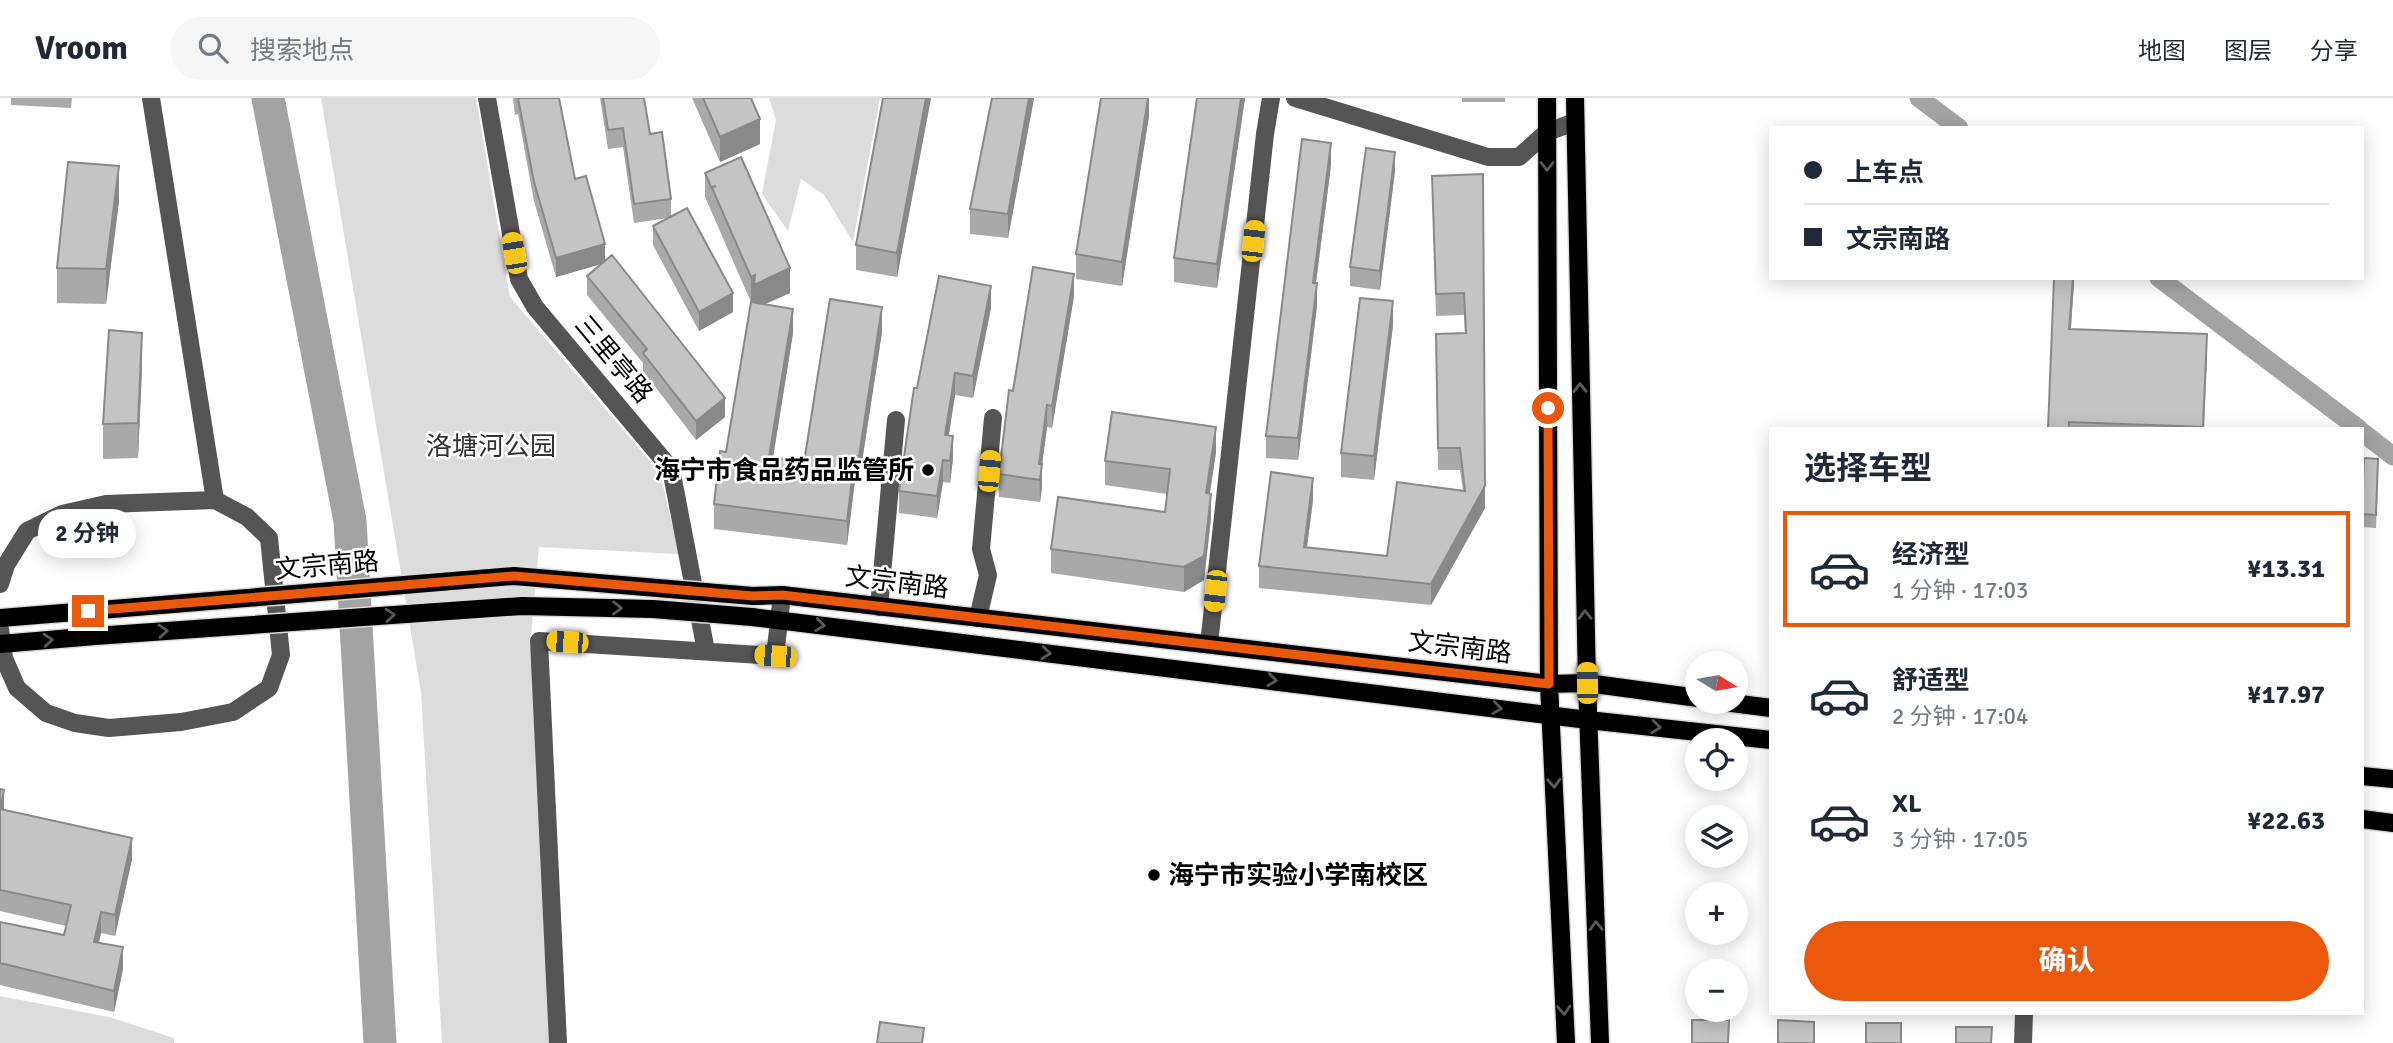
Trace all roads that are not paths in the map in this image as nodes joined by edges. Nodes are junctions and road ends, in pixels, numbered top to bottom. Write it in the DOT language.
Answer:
graph roads {
  1 [pos="151,98"];
  2 [pos="487,98"];
  3 [pos="1271,98"];
  4 [pos="1295,98"];
  5 [pos="1547,98"];
  6 [pos="1574,98"];
  7 [pos="1575,122"];
  8 [pos="1547,132"];
  9 [pos="993,418"];
  10 [pos="896,420"];
  11 [pos="215,500"];
  12 [pos="0,584"];
  13 [pos="782,595"];
  14 [pos="879,607"];
  15 [pos="0,618"];
  16 [pos="978,618"];
  17 [pos="779,620"];
  18 [pos="1,639"];
  19 [pos="1209,644"];
  20 [pos="706,652"];
  21 [pos="1587,683"];
  22 [pos="1549,684"];
  23 [pos="1685,696"];
  24 [pos="1748,705"];
  25 [pos="1769,708"];
  26 [pos="1550,715"];
  27 [pos="1588,720"];
  28 [pos="1769,740"];
  29 [pos="2364,776"];
  30 [pos="2393,779"];
  31 [pos="2364,819"];
  32 [pos="2393,823"];
  33 [pos="2024,1015"];
  34 [pos="558,1043"];
  35 [pos="1566,1043"];
  36 [pos="1600,1043"];
  37 [pos="2023,1043"];
  1 -- 11 [label="street"];
  2 -- 20 [label="street, 三里亭路"];
  3 -- 19 [label="street"];
  4 -- 8 [label="street"];
  5 -- 8 [label="main road"];
  6 -- 7 [label="main road"];
  7 -- 8 [label="street"];
  21 -- 7 [label="main road, one-way"];
  8 -- 22 [label="main road, one-way"];
  9 -- 16 [label="street"];
  10 -- 14 [label="street"];
  11 -- 12 [label="street"];
  11 -- 18 [label="street"];
  13 -- 14 [label="main road, 文宗南路"];
  13 -- 15 [label="main road, 文宗南路, bridge"];
  13 -- 17 [label="street"];
  14 -- 16 [label="main road, 文宗南路"];
  16 -- 19 [label="main road, 文宗南路"];
  18 -- 17 [label="main road, one-way, bridge"];
  17 -- 20 [label="street"];
  17 -- 26 [label="main road, one-way"];
  19 -- 22 [label="main road, 文宗南路"];
  20 -- 34 [label="street"];
  21 -- 22 [label="main road, 文宗南路"];
  21 -- 23 [label="main road, 文宗南路"];
  21 -- 27 [label="main road"];
  22 -- 26 [label="main road"];
  24 -- 25 [label="main road"];
  26 -- 27 [label="main road"];
  26 -- 35 [label="main road, one-way"];
  27 -- 28 [label="main road, one-way"];
  36 -- 27 [label="main road, one-way"];
  29 -- 30 [label="main road"];
  31 -- 32 [label="main road"];
  33 -- 37 [label="street"];
}
